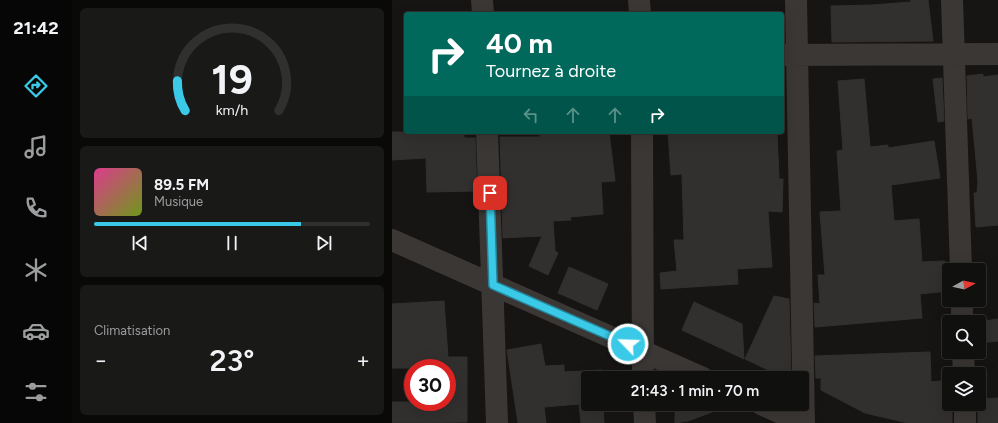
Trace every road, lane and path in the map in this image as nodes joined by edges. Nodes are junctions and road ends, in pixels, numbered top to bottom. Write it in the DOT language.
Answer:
graph roads {
  1 [pos="482,0"];
  2 [pos="639,0"];
  3 [pos="796,0"];
  4 [pos="952,0"];
  5 [pos="483,12"];
  6 [pos="640,12"];
  7 [pos="790,54"];
  8 [pos="954,54"];
  9 [pos="998,54"];
  10 [pos="487,134"];
  11 [pos="642,134"];
  12 [pos="392,240"];
  13 [pos="961,263"];
  14 [pos="493,285"];
  15 [pos="642,350"];
  16 [pos="643,371"];
  17 [pos="688,371"];
  18 [pos="644,411"];
  19 [pos="777,411"];
  20 [pos="965,411"];
  21 [pos="497,423"];
  22 [pos="645,423"];
  23 [pos="804,423"];
  24 [pos="966,423"];
  1 -- 5 [label="street"];
  2 -- 6 [label="street"];
  3 -- 7 [label="street"];
  4 -- 8 [label="street"];
  7 -- 8 [label="street"];
  7 -- 23 [label="street"];
  8 -- 9 [label="street"];
  8 -- 13 [label="street"];
  10 -- 14 [label="street"];
  11 -- 15 [label="street"];
  12 -- 14 [label="street"];
  14 -- 15 [label="street"];
  14 -- 21 [label="street"];
  15 -- 16 [label="street"];
  15 -- 17 [label="street"];
  18 -- 22 [label="street"];
  19 -- 23 [label="street"];
  20 -- 24 [label="street"];
}
